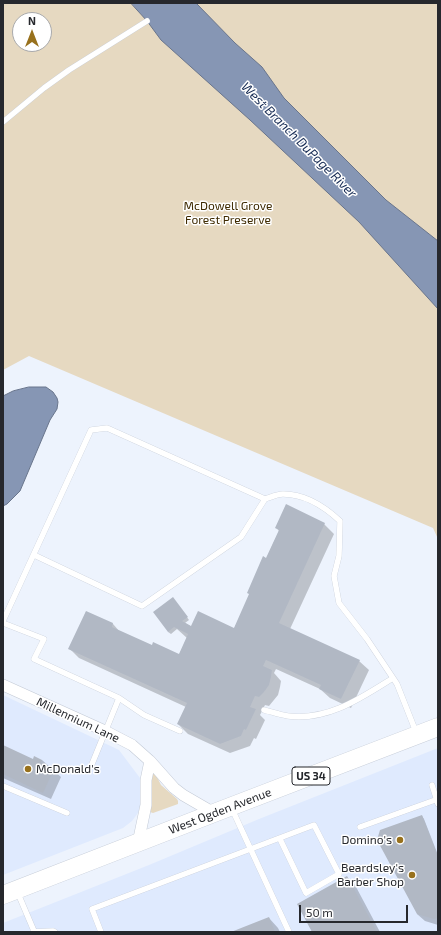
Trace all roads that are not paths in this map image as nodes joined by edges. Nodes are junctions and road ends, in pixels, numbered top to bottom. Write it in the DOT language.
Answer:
graph roads {
  1 [pos="147,21"];
  2 [pos="3,122"];
  3 [pos="265,499"];
  4 [pos="34,555"];
  5 [pos="3,622"];
  6 [pos="393,678"];
  7 [pos="3,685"];
  8 [pos="119,698"];
  9 [pos="264,710"];
  10 [pos="438,728"];
  11 [pos="105,731"];
  12 [pos="180,731"];
  13 [pos="417,736"];
  14 [pos="150,761"];
  15 [pos="92,764"];
  16 [pos="432,785"];
  17 [pos="3,786"];
  18 [pos="437,801"];
  19 [pos="230,806"];
  20 [pos="67,813"];
  21 [pos="214,813"];
  22 [pos="360,828"];
  23 [pos="280,839"];
  24 [pos="138,843"];
  25 [pos="251,850"];
  26 [pos="10,893"];
  27 [pos="34,932"];
  28 [pos="55,932"];
  29 [pos="101,932"];
  30 [pos="289,932"];
  1 -- 2 [label="lane"];
  3 -- 4 [label="lane"];
  3 -- 4 [label="lane"];
  3 -- 6 [label="lane"];
  4 -- 5 [label="lane"];
  5 -- 8 [label="lane"];
  6 -- 9 [label="lane"];
  6 -- 13 [label="lane"];
  7 -- 11 [label="street, Millennium Lane"];
  8 -- 11 [label="lane"];
  8 -- 12 [label="lane"];
  10 -- 13 [label="main road, West Ogden Avenue / US 34"];
  11 -- 14 [label="street, Millennium Lane"];
  11 -- 15 [label="lane"];
  13 -- 19 [label="main road, West Ogden Avenue / US 34"];
  14 -- 21 [label="street, Millennium Lane"];
  14 -- 24 [label="street"];
  16 -- 18 [label="lane"];
  17 -- 20 [label="lane"];
  18 -- 22 [label="lane"];
  19 -- 21 [label="main road, West Ogden Avenue / US 34"];
  19 -- 25 [label="lane"];
  21 -- 24 [label="main road, West Ogden Avenue / US 34"];
  23 -- 23 [label="lane"];
  23 -- 25 [label="lane"];
  24 -- 26 [label="main road, West Ogden Avenue / US 34"];
  25 -- 29 [label="lane"];
  25 -- 30 [label="lane"];
  26 -- 27 [label="lane"];
  27 -- 28 [label="lane"];
}
